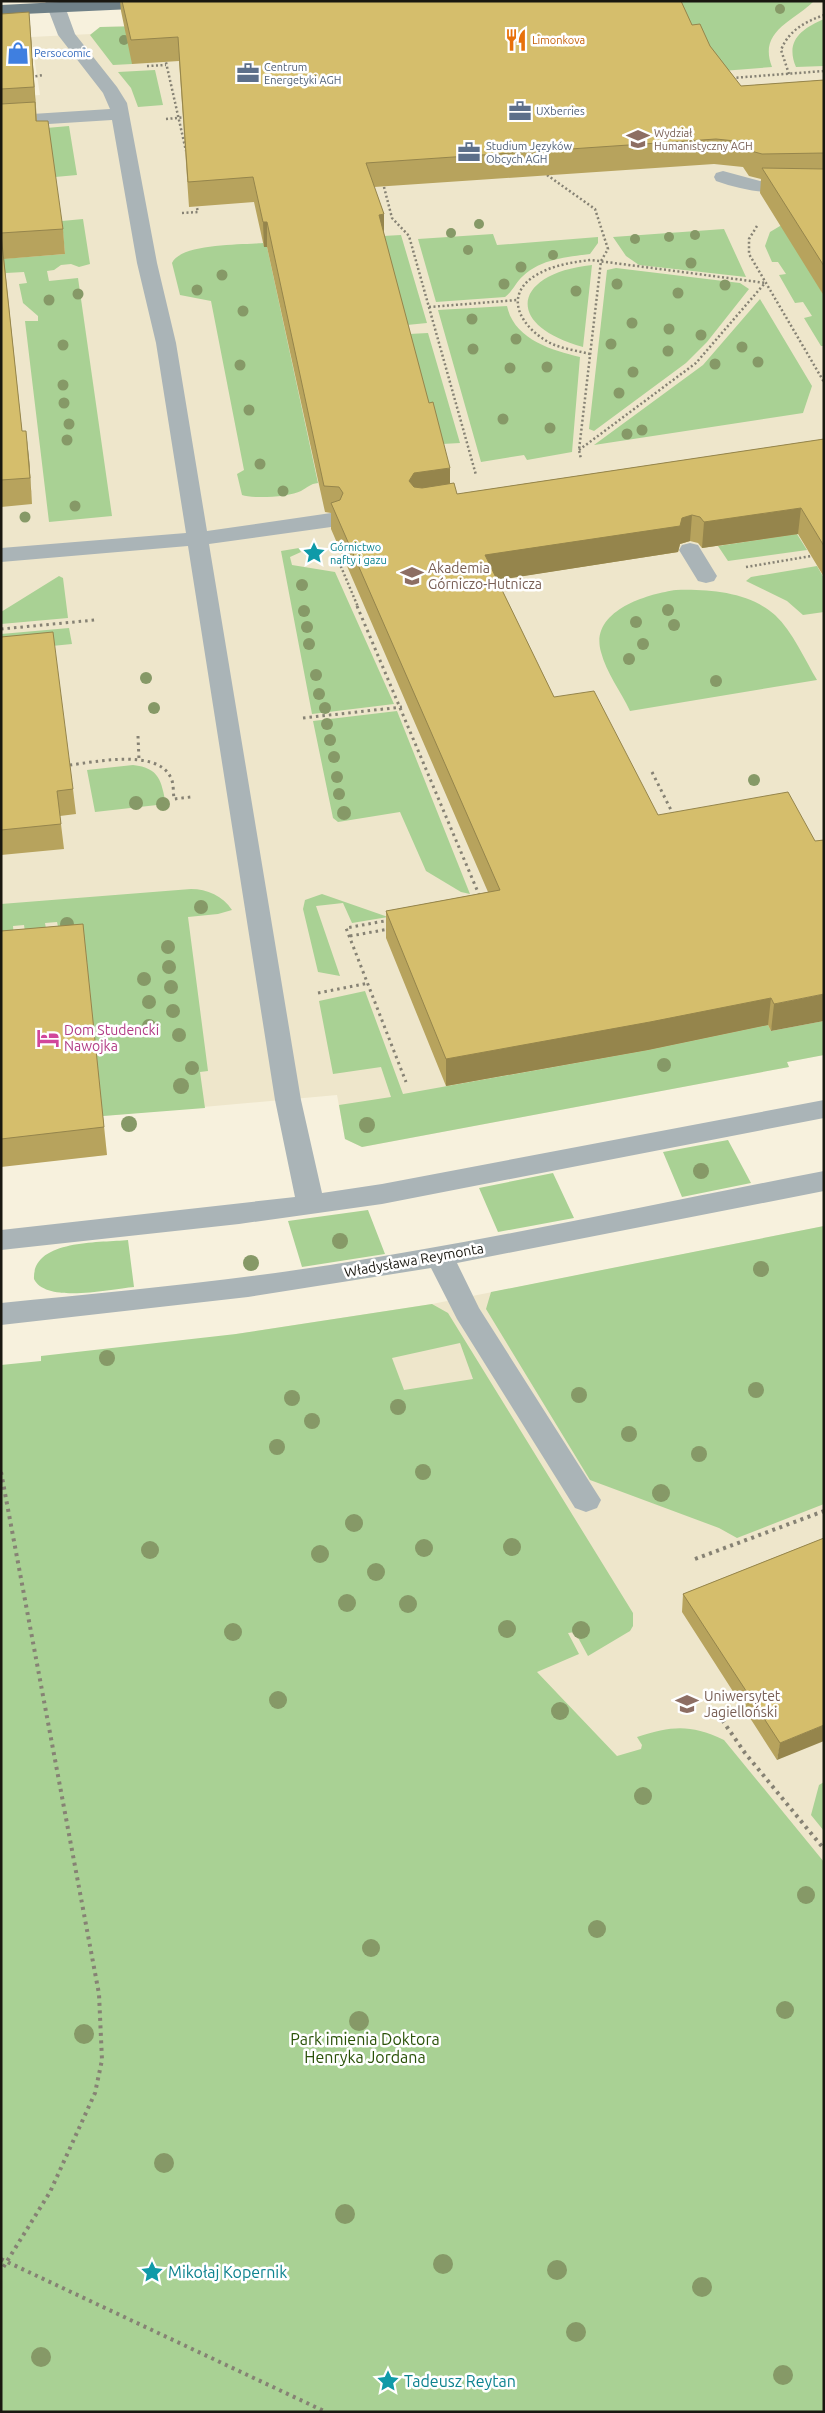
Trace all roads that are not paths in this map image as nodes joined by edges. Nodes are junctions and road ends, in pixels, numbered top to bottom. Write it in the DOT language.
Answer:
graph roads {
  1 [pos="198,1"];
  2 [pos="55,4"];
  3 [pos="1,10"];
  4 [pos="122,118"];
  5 [pos="1,122"];
  6 [pos="723,177"];
  7 [pos="824,186"];
  8 [pos="331,520"];
  9 [pos="197,539"];
  10 [pos="690,550"];
  11 [pos="1,555"];
  12 [pos="706,576"];
  13 [pos="824,1109"];
  14 [pos="824,1181"];
  15 [pos="311,1206"];
  16 [pos="1,1240"];
  17 [pos="439,1256"];
  18 [pos="1,1314"];
  19 [pos="586,1500"];
  1 -- 2 [label="main road"];
  2 -- 3 [label="main road"];
  2 -- 4 [label="street"];
  4 -- 5 [label="street"];
  4 -- 9 [label="street"];
  6 -- 7 [label="street"];
  8 -- 9 [label="street"];
  9 -- 11 [label="street"];
  9 -- 15 [label="street"];
  10 -- 12 [label="street"];
  13 -- 15 [label="street"];
  14 -- 17 [label="street, Władysława Reymonta"];
  15 -- 16 [label="street"];
  17 -- 18 [label="street, Władysława Reymonta"];
  17 -- 19 [label="street"];
}
